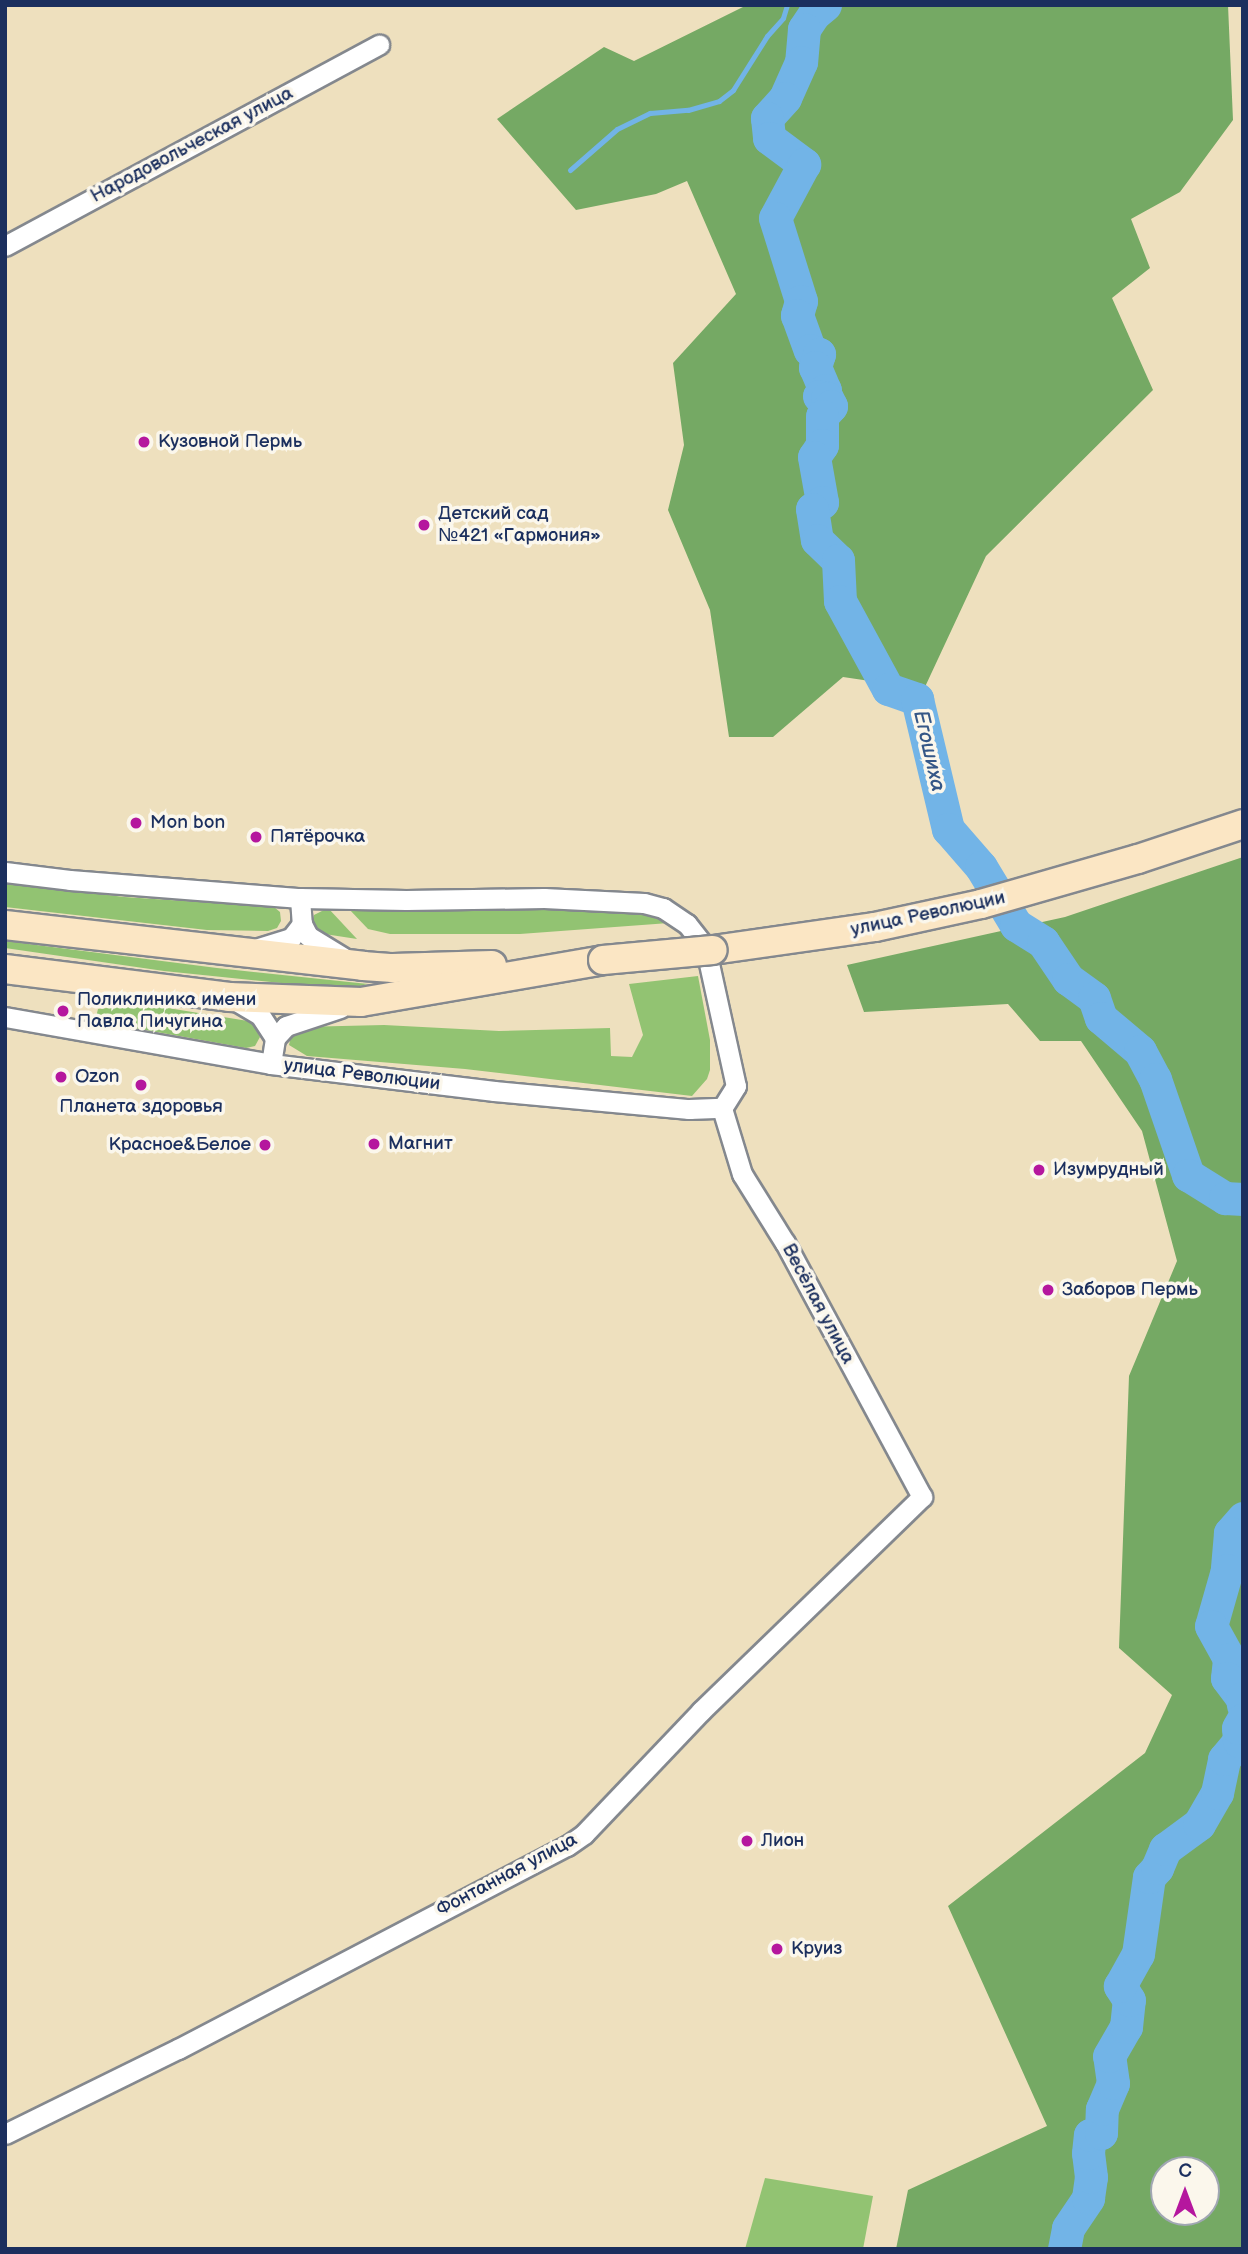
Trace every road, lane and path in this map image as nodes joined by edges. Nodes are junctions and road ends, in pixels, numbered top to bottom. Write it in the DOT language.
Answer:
graph roads {
  1 [pos="379,45"];
  2 [pos="5,247"];
  3 [pos="1243,824"];
  4 [pos="5,872"];
  5 [pos="300,898"];
  6 [pos="302,924"];
  7 [pos="5,925"];
  8 [pos="228,952"];
  9 [pos="603,960"];
  10 [pos="363,966"];
  11 [pos="5,969"];
  12 [pos="229,997"];
  13 [pos="361,1002"];
  14 [pos="5,1017"];
  15 [pos="275,1038"];
  16 [pos="271,1064"];
  17 [pos="722,1108"];
  18 [pos="922,1497"];
  19 [pos="5,2134"];
  1 -- 2 [label="street, Народовольческая улица"];
  3 -- 9 [label="main road, улица Революции, bridge"];
  4 -- 5 [label="street"];
  5 -- 6 [label="street"];
  5 -- 17 [label="street"];
  6 -- 8 [label="street"];
  6 -- 10 [label="street"];
  7 -- 8 [label="main road, улица Революции"];
  8 -- 10 [label="main road, улица Революции"];
  9 -- 10 [label="main road, улица Революции"];
  9 -- 13 [label="main road, улица Революции"];
  11 -- 12 [label="main road, улица Революции"];
  12 -- 13 [label="main road, улица Революции"];
  12 -- 15 [label="street"];
  13 -- 15 [label="street"];
  14 -- 16 [label="street, улица Революции"];
  15 -- 16 [label="street"];
  16 -- 17 [label="street, улица Революции"];
  17 -- 18 [label="street, Весёлая улица"];
  18 -- 19 [label="street, Фонтанная улица"];
}
